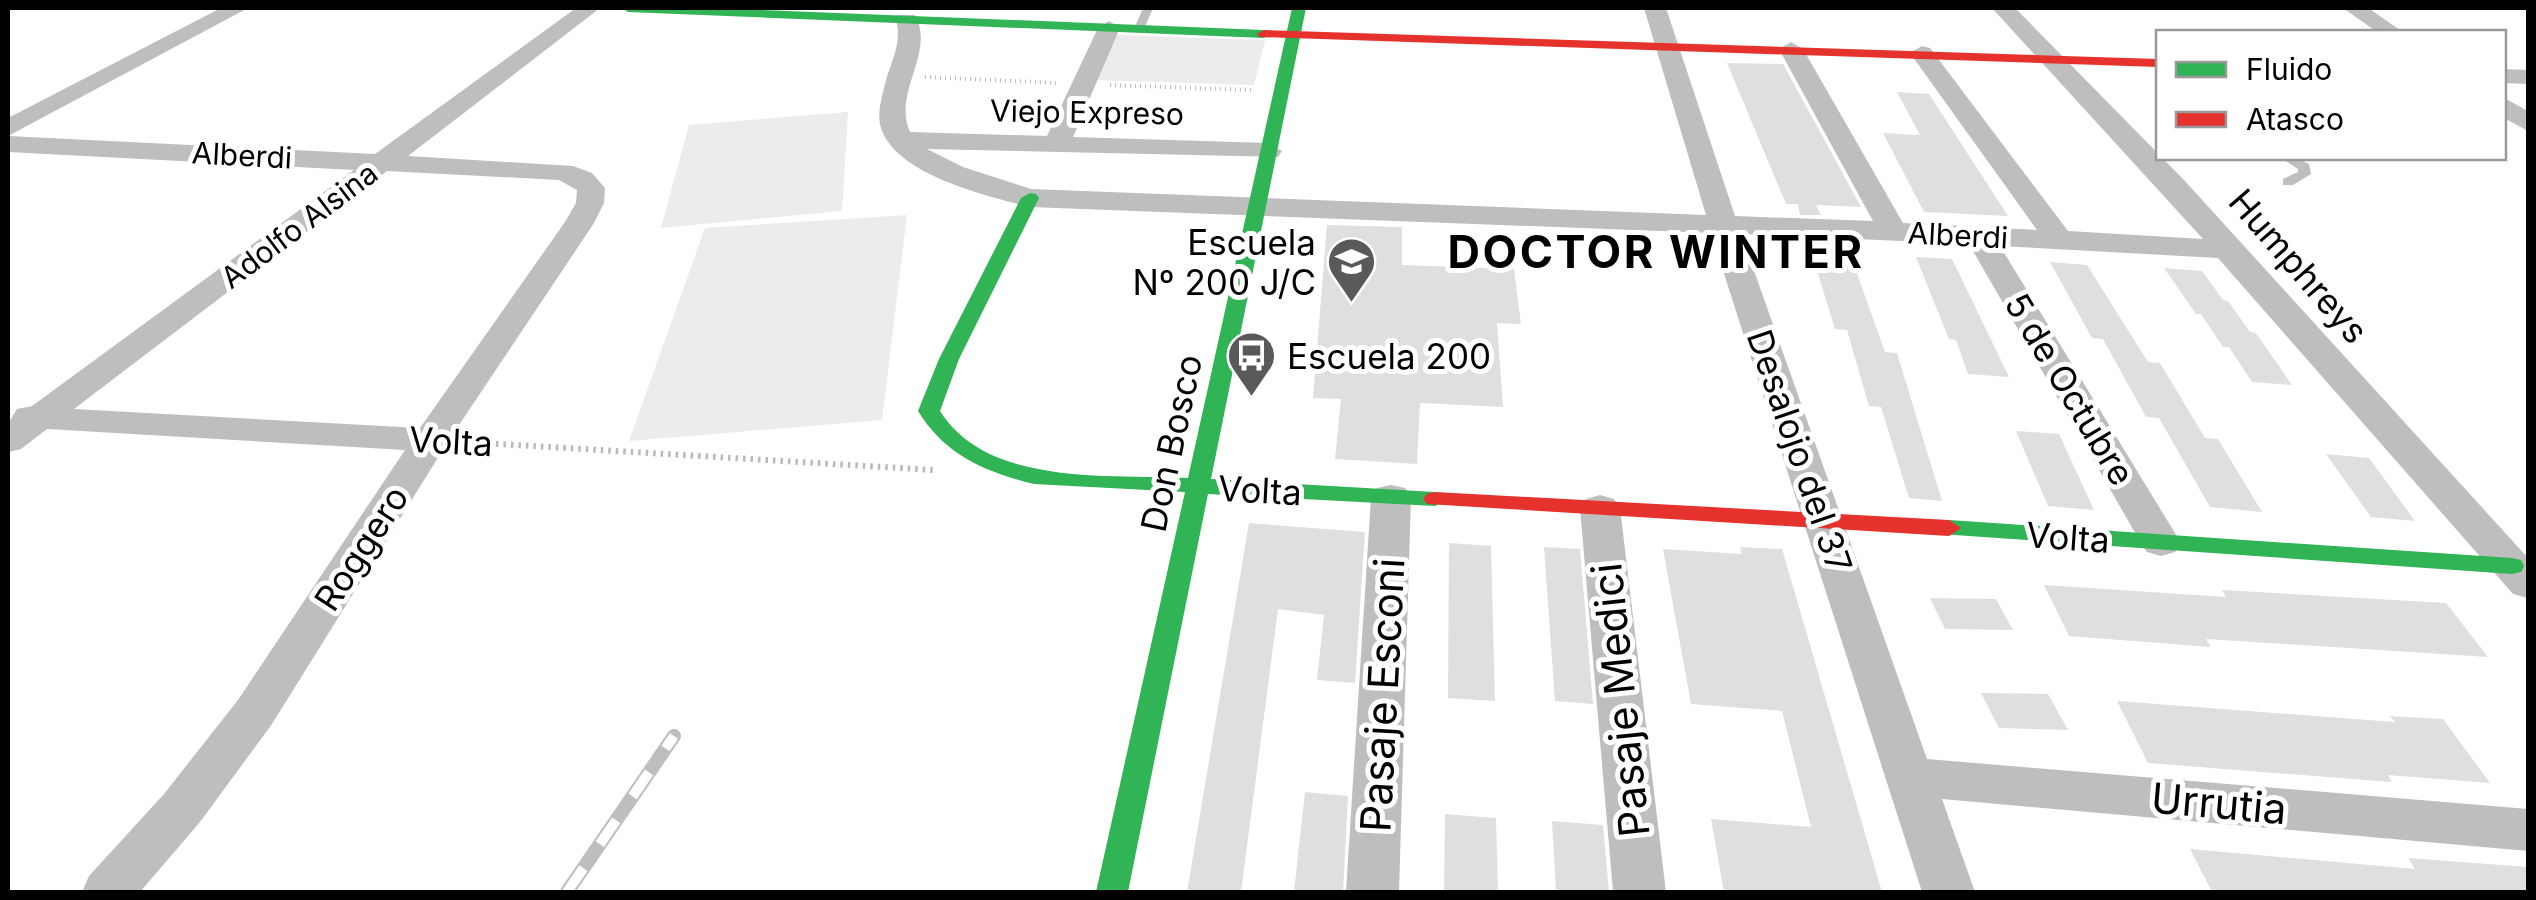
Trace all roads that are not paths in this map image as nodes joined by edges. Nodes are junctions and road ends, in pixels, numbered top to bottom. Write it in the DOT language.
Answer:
graph roads {
  1 [pos="237,8"];
  2 [pos="589,8"];
  3 [pos="628,8"];
  4 [pos="1299,8"];
  5 [pos="2003,8"];
  6 [pos="2354,8"];
  7 [pos="940,15"];
  8 [pos="974,16"];
  9 [pos="1143,18"];
  10 [pos="907,20"];
  11 [pos="1660,26"];
  12 [pos="1109,28"];
  13 [pos="2389,30"];
  14 [pos="1293,34"];
  15 [pos="1791,48"];
  16 [pos="1922,53"];
  17 [pos="2045,58"];
  18 [pos="2156,63"];
  19 [pos="2506,107"];
  20 [pos="2528,123"];
  21 [pos="8,128"];
  22 [pos="904,140"];
  23 [pos="8,144"];
  24 [pos="1057,144"];
  25 [pos="1268,152"];
  26 [pos="2150,152"];
  27 [pos="2157,160"];
  28 [pos="2291,160"];
  29 [pos="384,162"];
  30 [pos="2288,182"];
  31 [pos="591,188"];
  32 [pos="1030,198"];
  33 [pos="1258,204"];
  34 [pos="1723,224"];
  35 [pos="1893,231"];
  36 [pos="1979,236"];
  37 [pos="2060,241"];
  38 [pos="2227,249"];
  39 [pos="23,417"];
  40 [pos="430,440"];
  41 [pos="8,441"];
  42 [pos="1198,487"];
  43 [pos="1391,497"];
  44 [pos="1600,508"];
  45 [pos="1824,520"];
  46 [pos="2161,543"];
  47 [pos="2520,575"];
  48 [pos="1910,777"];
  49 [pos="2528,830"];
  50 [pos="108,892"];
  51 [pos="1112,892"];
  52 [pos="1372,892"];
  53 [pos="1640,892"];
  54 [pos="1948,892"];
  1 -- 21 [label="street"];
  2 -- 29 [label="street, Adolfo Alsina"];
  3 -- 10 [label="street"];
  4 -- 14 [label="street, Don Bosco"];
  5 -- 17 [label="street, Humphreys"];
  6 -- 13 [label="street"];
  7 -- 8 [label="street"];
  7 -- 10 [label="street"];
  8 -- 12 [label="street"];
  9 -- 12 [label="street"];
  9 -- 14 [label="street"];
  10 -- 22 [label="street"];
  11 -- 14 [label="street"];
  11 -- 15 [label="street"];
  11 -- 34 [label="street, Desalojo del 37"];
  12 -- 24 [label="street"];
  14 -- 25 [label="street, Don Bosco"];
  15 -- 16 [label="street"];
  15 -- 35 [label="street"];
  16 -- 17 [label="street"];
  16 -- 37 [label="street"];
  17 -- 18 [label="street"];
  17 -- 26 [label="street, Humphreys"];
  19 -- 20 [label="street"];
  22 -- 24 [label="street, Viejo Expreso"];
  22 -- 32 [label="street"];
  23 -- 29 [label="street, Alberdi"];
  24 -- 25 [label="street, Viejo Expreso"];
  25 -- 33 [label="street, Don Bosco"];
  27 -- 38 [label="street, Humphreys"];
  28 -- 30 [label="lane"];
  29 -- 31 [label="street, Alberdi"];
  29 -- 39 [label="street, Adolfo Alsina"];
  31 -- 40 [label="street, Roggero"];
  32 -- 33 [label="street, Alberdi"];
  32 -- 42 [label="street, Volta"];
  33 -- 34 [label="street, Alberdi"];
  33 -- 42 [label="street, Don Bosco"];
  34 -- 35 [label="street, Alberdi"];
  34 -- 45 [label="street, Desalojo del 37"];
  35 -- 36 [label="street, Alberdi"];
  36 -- 37 [label="street, Alberdi"];
  36 -- 46 [label="street, 5 de Octubre"];
  37 -- 38 [label="street, Alberdi"];
  38 -- 47 [label="street, Humphreys"];
  39 -- 40 [label="street, Volta"];
  39 -- 41 [label="street, Adolfo Alsina"];
  40 -- 50 [label="street, Roggero"];
  42 -- 43 [label="street, Volta"];
  42 -- 51 [label="street, Don Bosco"];
  43 -- 44 [label="street, Volta"];
  43 -- 52 [label="street, Pasaje Esconi"];
  44 -- 45 [label="street, Volta"];
  44 -- 53 [label="street, Pasaje Medici"];
  45 -- 46 [label="street, Volta"];
  45 -- 48 [label="street, Desalojo del 37"];
  46 -- 47 [label="street, Volta"];
  48 -- 49 [label="street, Urrutia"];
  48 -- 54 [label="street, Desalojo del 37"];
}
